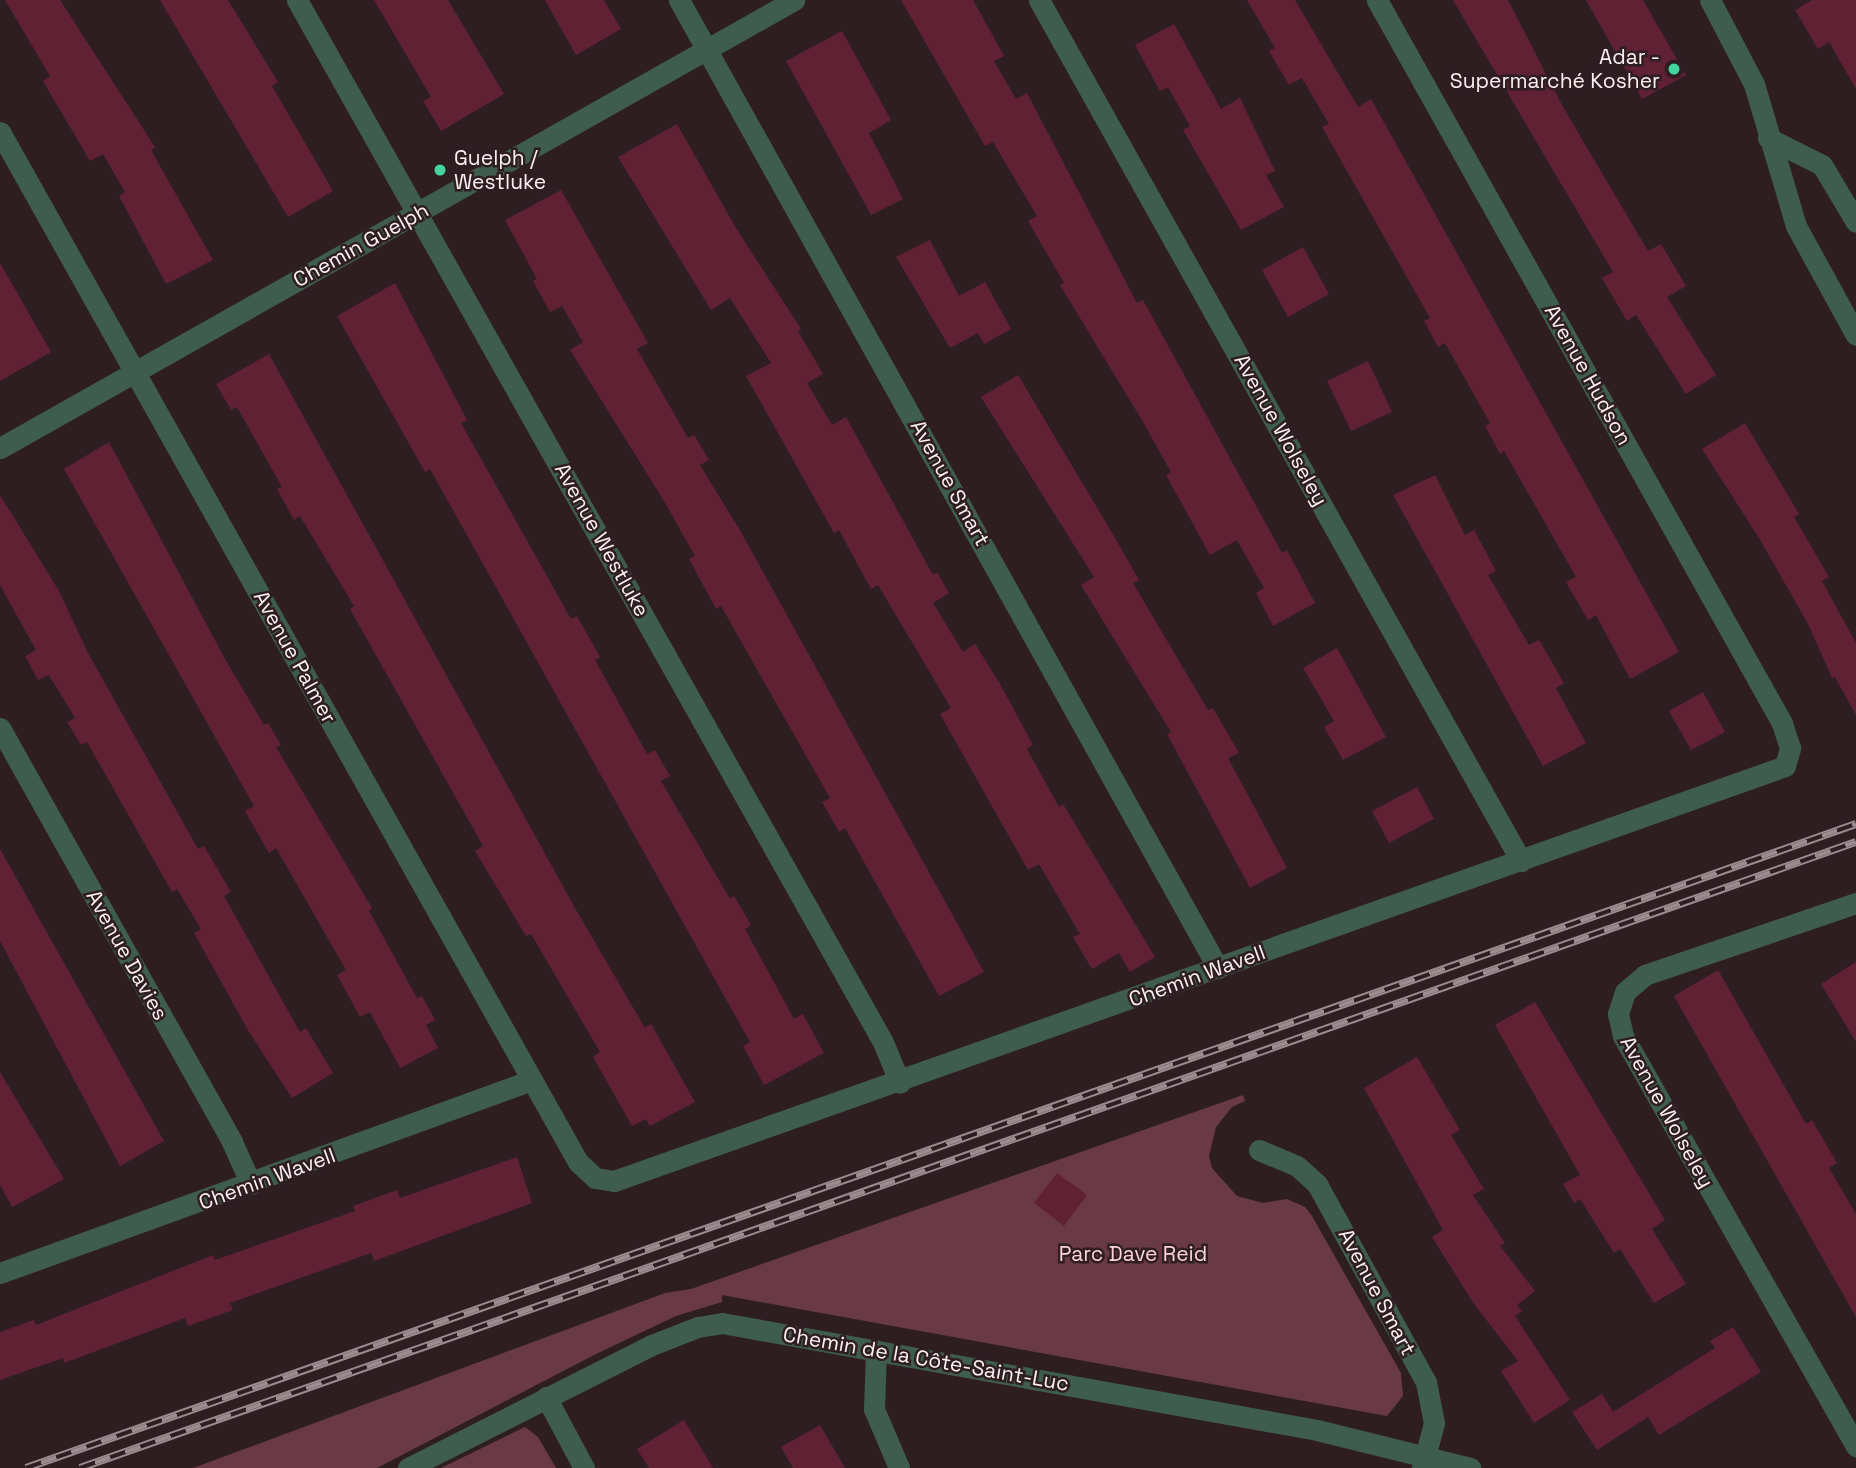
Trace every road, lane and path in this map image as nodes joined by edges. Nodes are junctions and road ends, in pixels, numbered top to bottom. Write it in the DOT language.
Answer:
graph roads {
  1 [pos="297,0"];
  2 [pos="679,0"];
  3 [pos="794,0"];
  4 [pos="1039,0"];
  5 [pos="1377,0"];
  6 [pos="1710,0"];
  7 [pos="707,49"];
  8 [pos="0,132"];
  9 [pos="1768,138"];
  10 [pos="418,213"];
  11 [pos="1856,222"];
  12 [pos="1856,335"];
  13 [pos="135,372"];
  14 [pos="0,448"];
  15 [pos="0,728"];
  16 [pos="1790,754"];
  17 [pos="1521,861"];
  18 [pos="1856,903"];
  19 [pos="1219,968"];
  20 [pos="532,1080"];
  21 [pos="900,1083"];
  22 [pos="1259,1150"];
  23 [pos="594,1178"];
  24 [pos="251,1184"];
  25 [pos="0,1273"];
  26 [pos="876,1350"];
  27 [pos="546,1397"];
  28 [pos="1856,1446"];
  29 [pos="1424,1462"];
  30 [pos="408,1468"];
  31 [pos="584,1468"];
  32 [pos="899,1468"];
  33 [pos="1470,1468"];
  1 -- 10 [label="street, Avenue Westluke"];
  2 -- 7 [label="street, Avenue Smart"];
  3 -- 7 [label="street, Chemin Guelph"];
  4 -- 17 [label="street, Avenue Wolseley"];
  5 -- 16 [label="street, Avenue Hudson"];
  6 -- 9 [label="street"];
  7 -- 10 [label="street, Chemin Guelph"];
  7 -- 19 [label="street, Avenue Smart"];
  8 -- 13 [label="street, Avenue Palmer"];
  9 -- 11 [label="street"];
  9 -- 12 [label="street"];
  10 -- 13 [label="street, Chemin Guelph"];
  10 -- 21 [label="street, Avenue Westluke"];
  13 -- 14 [label="street, Chemin Guelph"];
  13 -- 20 [label="street, Avenue Palmer"];
  15 -- 24 [label="street, Avenue Davies"];
  16 -- 17 [label="street, Chemin Wavell"];
  17 -- 19 [label="street, Chemin Wavell"];
  18 -- 28 [label="street, Avenue Wolseley"];
  19 -- 21 [label="street, Chemin Wavell"];
  20 -- 23 [label="street, Avenue Palmer"];
  20 -- 24 [label="street, Chemin Wavell"];
  21 -- 23 [label="street, Chemin Wavell"];
  22 -- 29 [label="street, Avenue Smart"];
  24 -- 25 [label="street, Chemin Wavell"];
  26 -- 27 [label="street, Chemin de la Côte-Saint-Luc"];
  26 -- 29 [label="street, Chemin de la Côte-Saint-Luc"];
  26 -- 32 [label="street"];
  27 -- 30 [label="street, Chemin de la Côte-Saint-Luc"];
  27 -- 31 [label="street"];
  29 -- 33 [label="street, Chemin de la Côte-Saint-Luc"];
}
